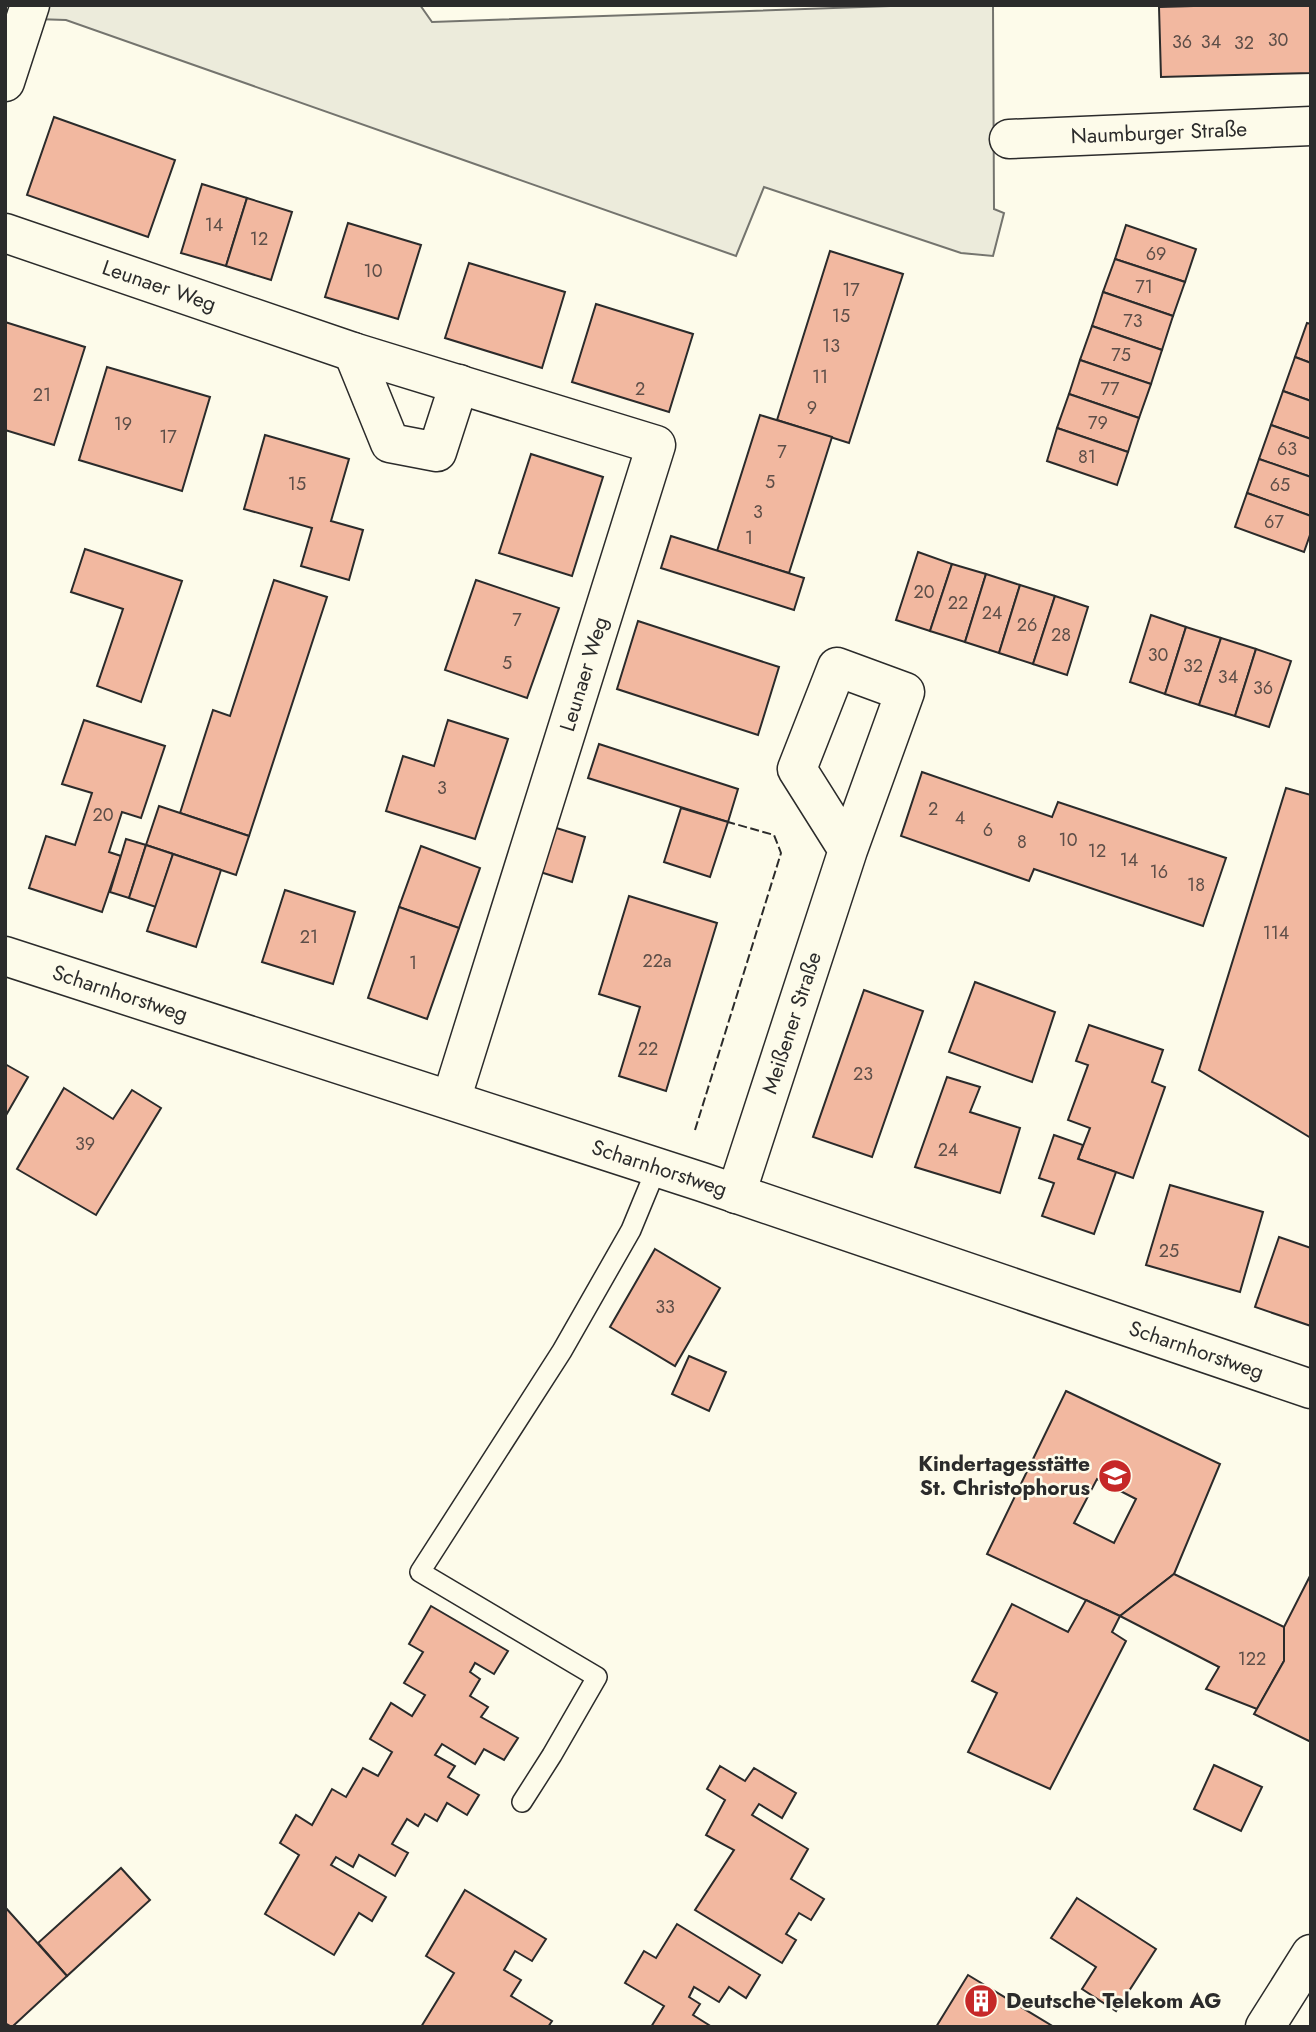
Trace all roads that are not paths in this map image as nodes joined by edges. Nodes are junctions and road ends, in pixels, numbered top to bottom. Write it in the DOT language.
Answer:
graph roads {
  1 [pos="30,5"];
  2 [pos="5,82"];
  3 [pos="1311,126"];
  4 [pos="1009,139"];
  5 [pos="5,233"];
  6 [pos="353,352"];
  7 [pos="459,384"];
  8 [pos="848,850"];
  9 [pos="5,956"];
  10 [pos="451,1100"];
  11 [pos="657,1167"];
  12 [pos="736,1194"];
  13 [pos="1311,1389"];
  14 [pos="522,1802"];
  15 [pos="1311,1954"];
  16 [pos="1265,2027"];
  1 -- 2 [label="street"];
  3 -- 4 [label="street, Naumburger Straße"];
  5 -- 6 [label="street, Leunaer Weg"];
  6 -- 7 [label="street, Leunaer Weg"];
  6 -- 7 [label="street"];
  7 -- 10 [label="street, Leunaer Weg"];
  8 -- 12 [label="street, Meißener Straße"];
  9 -- 10 [label="street, Scharnhorstweg"];
  10 -- 11 [label="street, Scharnhorstweg"];
  11 -- 12 [label="street, Scharnhorstweg"];
  11 -- 14 [label="lane"];
  12 -- 13 [label="street, Scharnhorstweg"];
  15 -- 16 [label="street"];
}
